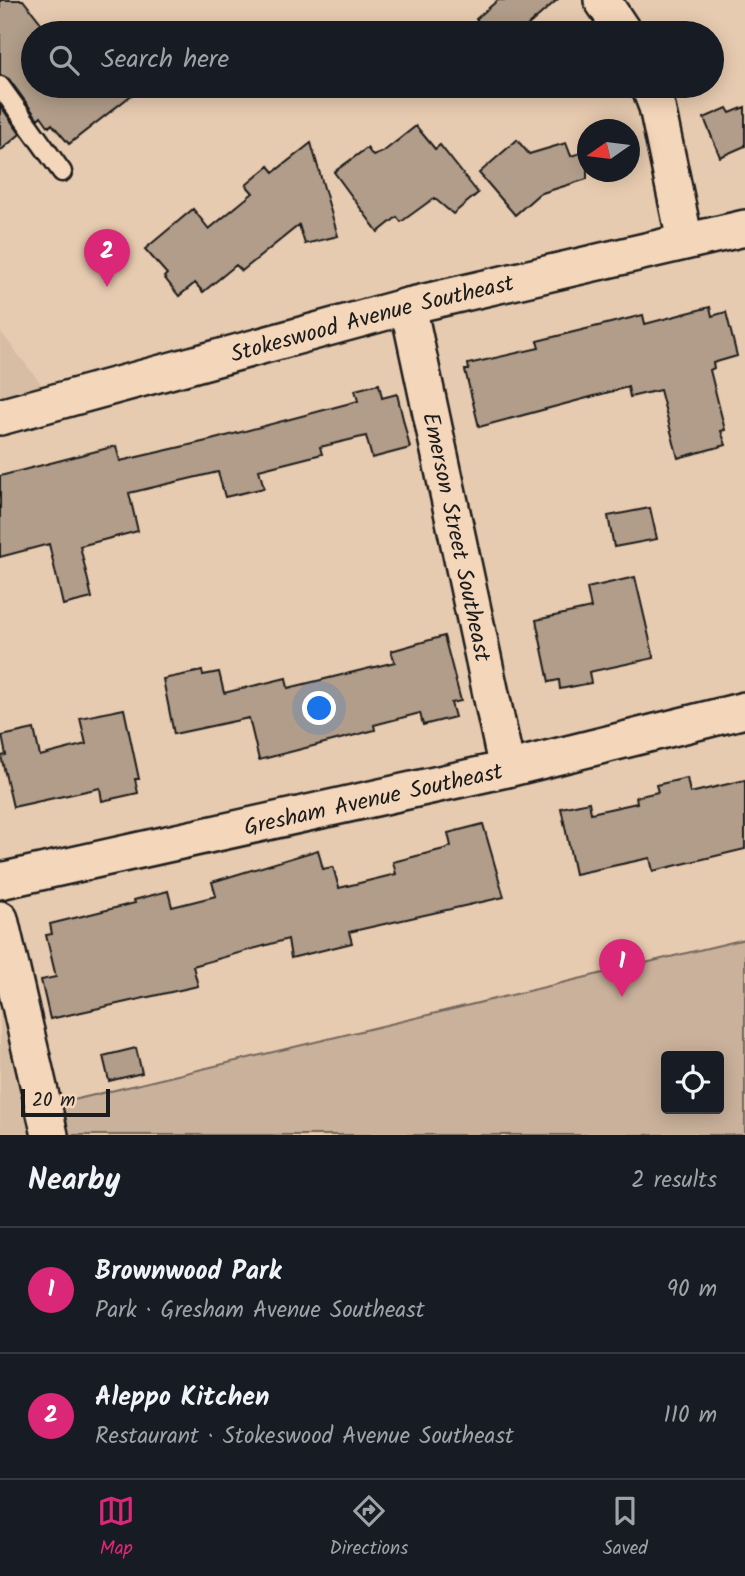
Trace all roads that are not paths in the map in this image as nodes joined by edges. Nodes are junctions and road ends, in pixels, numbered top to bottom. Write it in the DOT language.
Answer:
graph roads {
  1 [pos="602,0"];
  2 [pos="616,21"];
  3 [pos="0,86"];
  4 [pos="654,98"];
  5 [pos="62,172"];
  6 [pos="745,228"];
  7 [pos="685,241"];
  8 [pos="408,306"];
  9 [pos="0,417"];
  10 [pos="745,710"];
  11 [pos="508,769"];
  12 [pos="0,881"];
  13 [pos="0,919"];
  14 [pos="50,1135"];
  1 -- 2 [label="street"];
  3 -- 5 [label="lane"];
  4 -- 7 [label="street"];
  6 -- 7 [label="street, Stokeswood Avenue Southeast"];
  7 -- 8 [label="street, Stokeswood Avenue Southeast"];
  8 -- 9 [label="street, Stokeswood Avenue Southeast"];
  8 -- 11 [label="street, Emerson Street Southeast"];
  10 -- 11 [label="street, Gresham Avenue Southeast"];
  11 -- 12 [label="street, Gresham Avenue Southeast"];
  13 -- 14 [label="street"];
}
